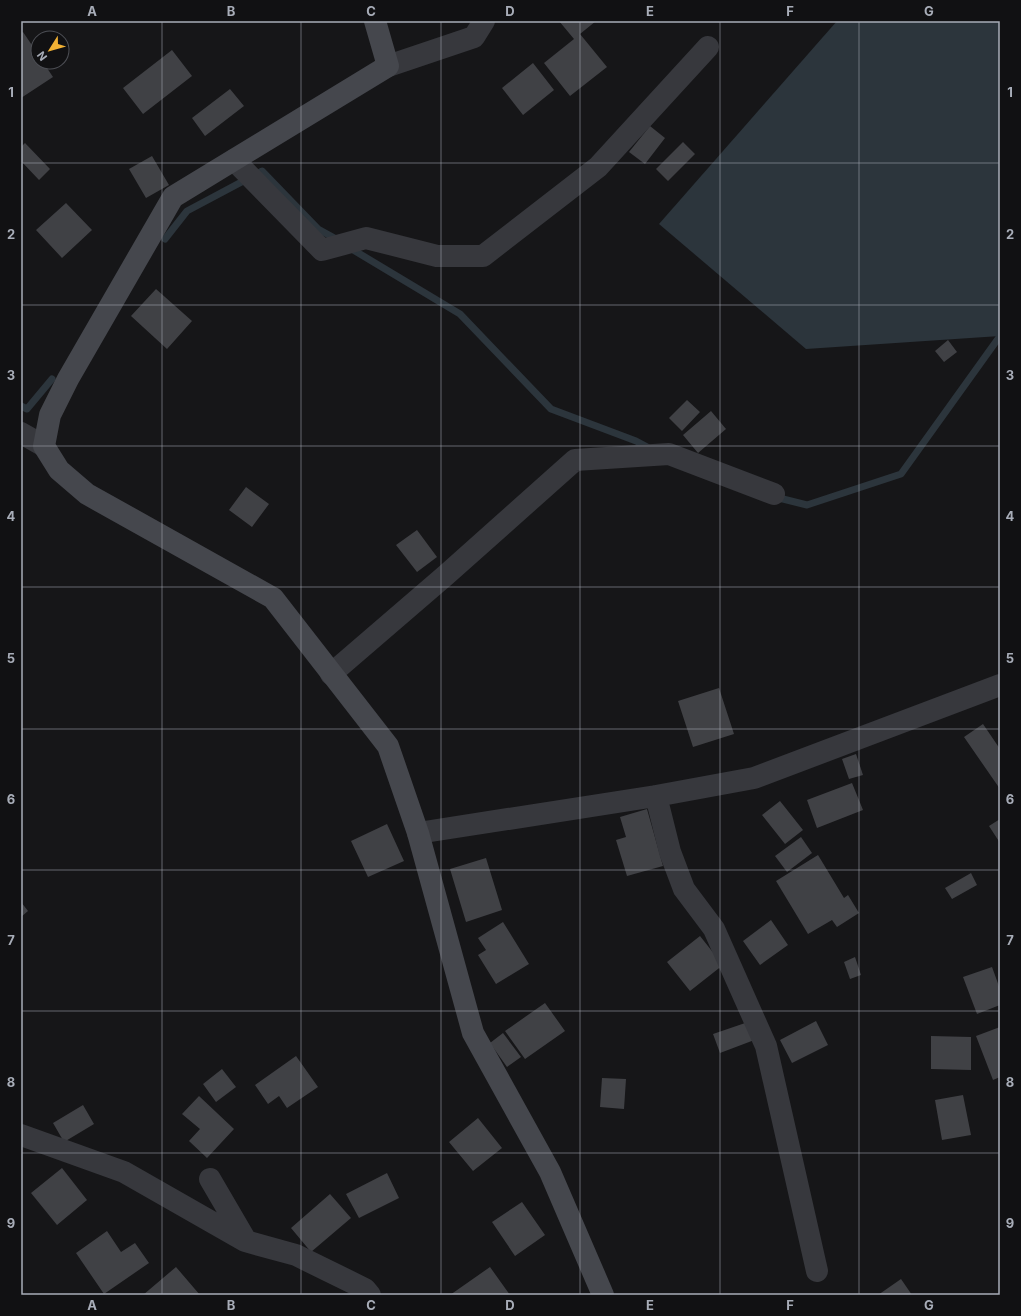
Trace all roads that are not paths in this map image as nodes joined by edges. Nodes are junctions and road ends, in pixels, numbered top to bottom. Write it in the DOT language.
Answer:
graph roads {
  1 [pos="376,21"];
  2 [pos="484,21"];
  3 [pos="708,48"];
  4 [pos="388,66"];
  5 [pos="234,160"];
  6 [pos="21,433"];
  7 [pos="44,446"];
  8 [pos="774,494"];
  9 [pos="332,674"];
  10 [pos="1000,685"];
  11 [pos="656,796"];
  12 [pos="418,833"];
  13 [pos="21,1135"];
  14 [pos="210,1179"];
  15 [pos="245,1240"];
  16 [pos="817,1271"];
  17 [pos="370,1295"];
  18 [pos="603,1295"];
  1 -- 4 [label="street"];
  2 -- 4 [label="street"];
  3 -- 5 [label="street"];
  4 -- 5 [label="street"];
  5 -- 7 [label="street"];
  6 -- 7 [label="street"];
  7 -- 9 [label="street"];
  8 -- 9 [label="street"];
  9 -- 12 [label="street"];
  10 -- 11 [label="street"];
  11 -- 12 [label="street"];
  11 -- 16 [label="street"];
  12 -- 18 [label="street"];
  13 -- 15 [label="street"];
  14 -- 15 [label="street"];
  15 -- 17 [label="street"];
}
